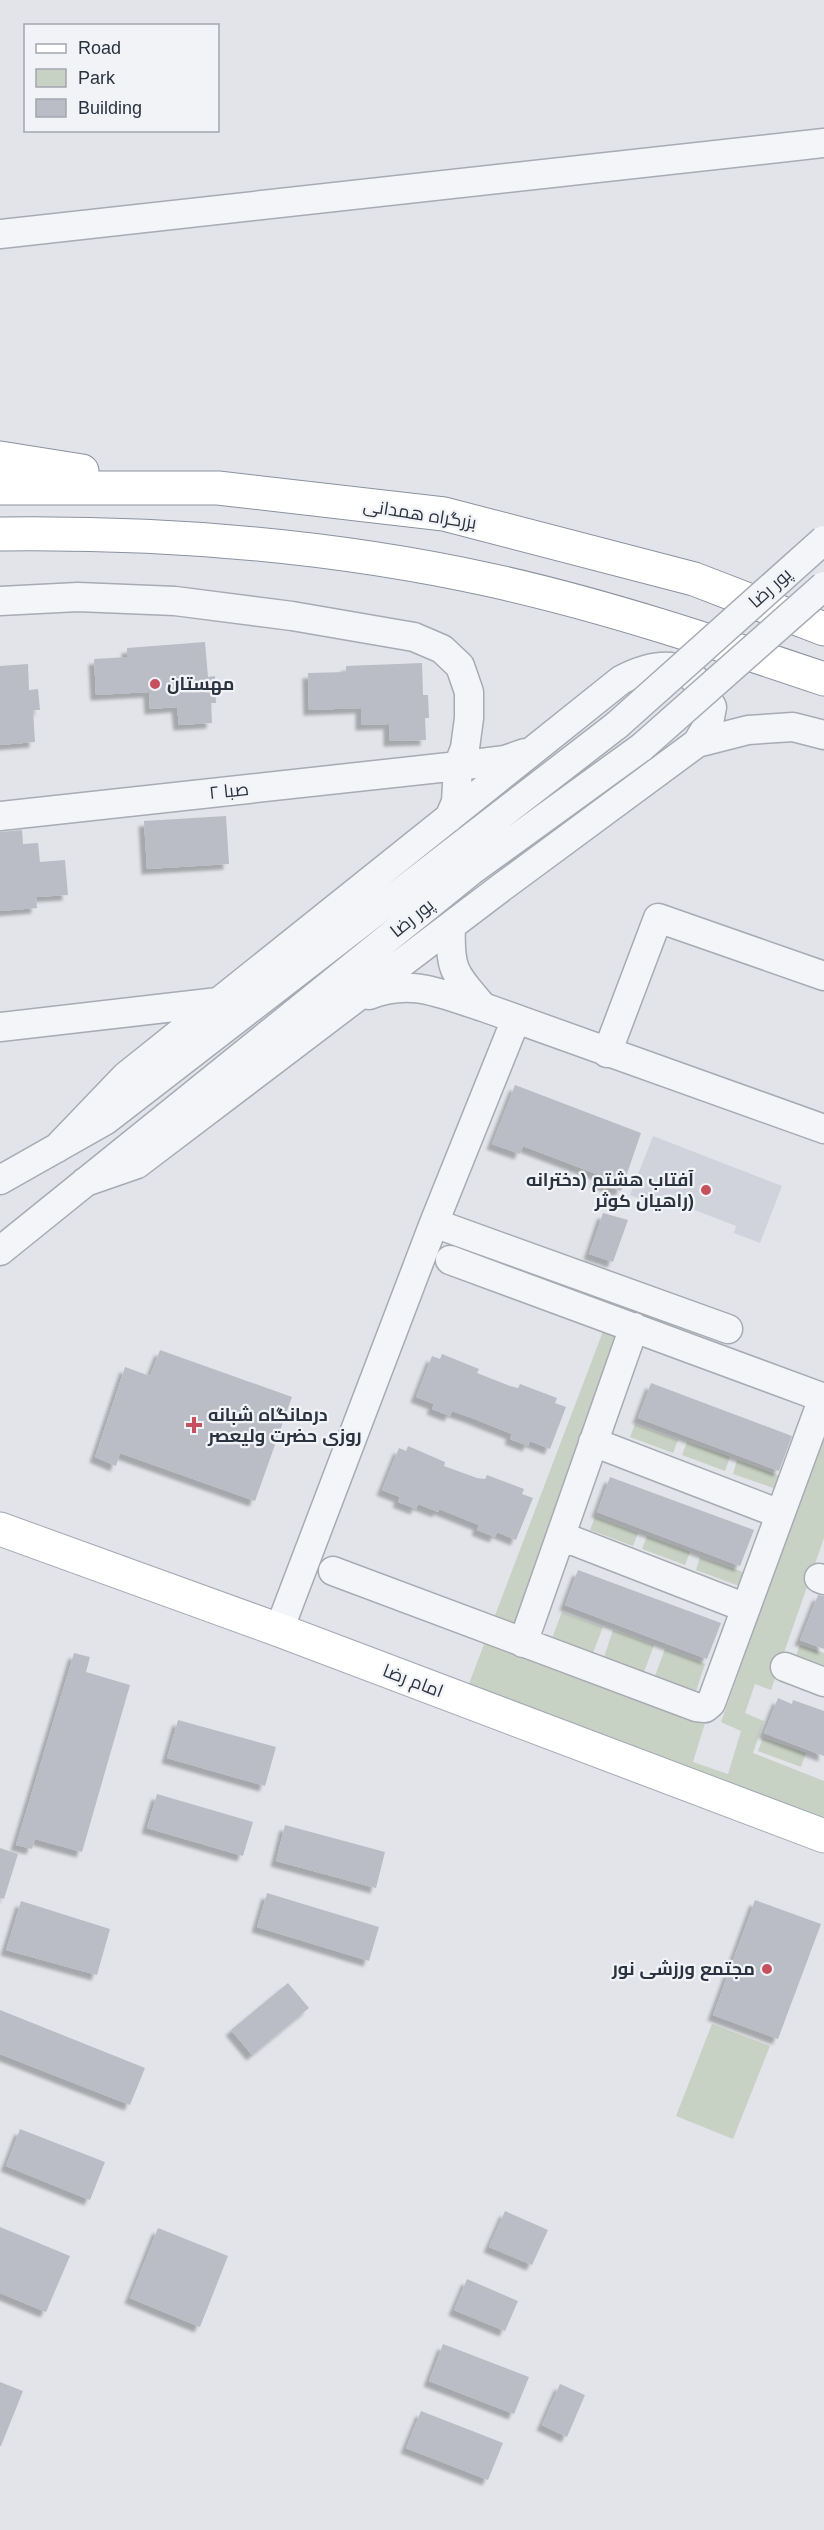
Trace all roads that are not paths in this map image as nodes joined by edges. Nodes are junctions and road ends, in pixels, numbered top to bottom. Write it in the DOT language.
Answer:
graph roads {
  1 [pos="824,143"];
  2 [pos="0,234"];
  3 [pos="0,458"];
  4 [pos="0,488"];
  5 [pos="218,488"];
  6 [pos="0,534"];
  7 [pos="824,540"];
  8 [pos="824,586"];
  9 [pos="0,601"];
  10 [pos="824,629"];
  11 [pos="824,679"];
  12 [pos="824,735"];
  13 [pos="698,743"];
  14 [pos="535,749"];
  15 [pos="458,766"];
  16 [pos="0,816"];
  17 [pos="449,818"];
  18 [pos="451,926"];
  19 [pos="824,976"];
  20 [pos="353,1000"];
  21 [pos="218,1002"];
  22 [pos="483,1007"];
  23 [pos="516,1019"];
  24 [pos="0,1027"];
  25 [pos="607,1053"];
  26 [pos="824,1129"];
  27 [pos="57,1148"];
  28 [pos="0,1180"];
  29 [pos="85,1182"];
  30 [pos="434,1223"];
  31 [pos="3,1248"];
  32 [pos="450,1260"];
  33 [pos="634,1327"];
  34 [pos="728,1329"];
  35 [pos="823,1398"];
  36 [pos="593,1442"];
  37 [pos="780,1514"];
  38 [pos="0,1529"];
  39 [pos="561,1536"];
  40 [pos="333,1571"];
  41 [pos="746,1608"];
  42 [pos="279,1630"];
  43 [pos="523,1642"];
  44 [pos="786,1667"];
  45 [pos="824,1682"];
  46 [pos="824,1836"];
  1 -- 2 [label="street"];
  3 -- 5 [label="main road"];
  4 -- 5 [label="main road, بزرگراه همدانی"];
  5 -- 10 [label="main road, بزرگراه همدانی"];
  6 -- 11 [label="main road"];
  7 -- 27 [label="street, پور رضا, bridge"];
  8 -- 29 [label="street, پور رضا, bridge"];
  9 -- 15 [label="street"];
  12 -- 13 [label="street"];
  13 -- 14 [label="street"];
  13 -- 18 [label="street"];
  14 -- 15 [label="street, صبا ۲"];
  14 -- 17 [label="street"];
  15 -- 16 [label="street, صبا ۲"];
  15 -- 17 [label="street"];
  17 -- 21 [label="street"];
  18 -- 20 [label="street"];
  18 -- 22 [label="street"];
  19 -- 25 [label="street"];
  20 -- 22 [label="street"];
  20 -- 29 [label="street"];
  21 -- 24 [label="street"];
  21 -- 27 [label="street"];
  22 -- 23 [label="street"];
  23 -- 25 [label="street"];
  23 -- 30 [label="street"];
  25 -- 26 [label="street"];
  27 -- 28 [label="street, پور رضا"];
  29 -- 31 [label="street, پور رضا"];
  30 -- 34 [label="street"];
  30 -- 42 [label="street"];
  32 -- 33 [label="street"];
  33 -- 35 [label="street"];
  33 -- 36 [label="street"];
  35 -- 37 [label="street"];
  36 -- 37 [label="street"];
  36 -- 39 [label="street"];
  37 -- 41 [label="street"];
  38 -- 42 [label="main road, امام رضا"];
  39 -- 41 [label="street"];
  39 -- 43 [label="street"];
  40 -- 43 [label="street"];
  41 -- 43 [label="street"];
  42 -- 46 [label="main road, امام رضا"];
  44 -- 45 [label="street"];
}
